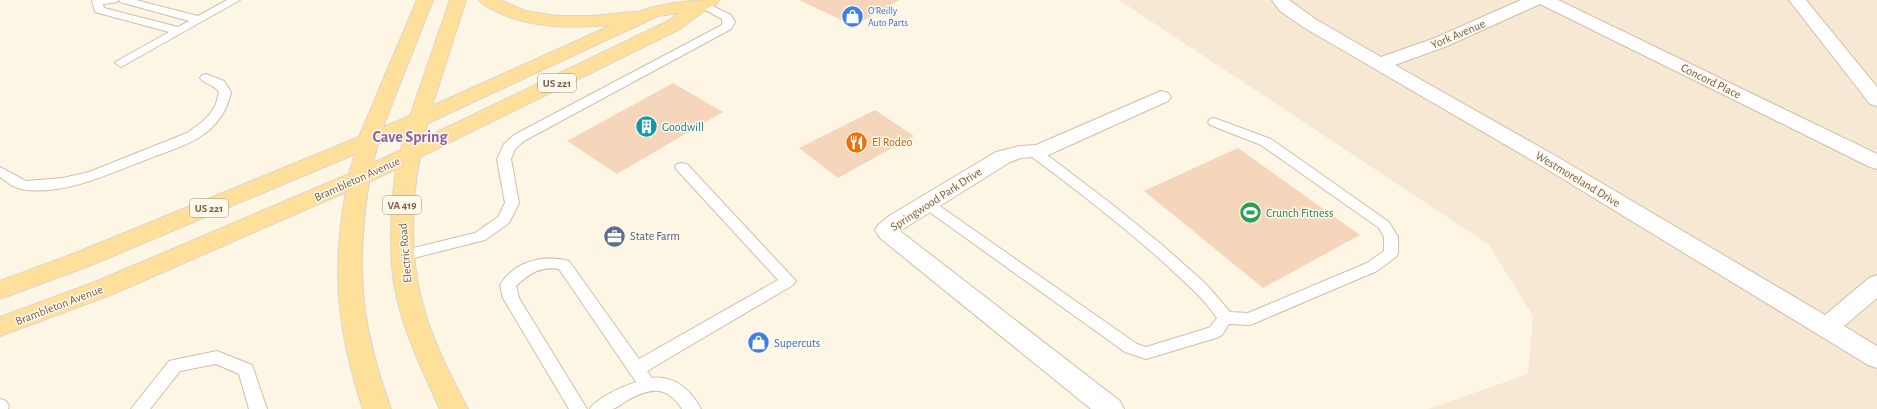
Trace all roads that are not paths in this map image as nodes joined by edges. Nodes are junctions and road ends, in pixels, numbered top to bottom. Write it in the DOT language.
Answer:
graph roads {
  1 [pos="97,0"];
  2 [pos="113,0"];
  3 [pos="124,0"];
  4 [pos="235,0"];
  5 [pos="425,0"];
  6 [pos="458,0"];
  7 [pos="488,0"];
  8 [pos="1280,0"];
  9 [pos="1535,0"];
  10 [pos="1545,0"];
  11 [pos="1797,0"];
  12 [pos="706,2"];
  13 [pos="654,12"];
  14 [pos="199,20"];
  15 [pos="179,31"];
  16 [pos="121,63"];
  17 [pos="1380,64"];
  18 [pos="206,78"];
  19 [pos="1161,98"];
  20 [pos="1877,100"];
  21 [pos="417,120"];
  22 [pos="1214,122"];
  23 [pos="368,140"];
  24 [pos="1033,151"];
  25 [pos="409,156"];
  26 [pos="1877,162"];
  27 [pos="682,167"];
  28 [pos="0,171"];
  29 [pos="360,178"];
  30 [pos="926,203"];
  31 [pos="402,256"];
  32 [pos="86,258"];
  33 [pos="0,279"];
  34 [pos="1877,284"];
  35 [pos="0,290"];
  36 [pos="1224,318"];
  37 [pos="0,327"];
  38 [pos="1826,328"];
  39 [pos="1877,358"];
  40 [pos="635,368"];
  41 [pos="647,384"];
  42 [pos="140,409"];
  43 [pos="258,409"];
  44 [pos="377,409"];
  45 [pos="454,409"];
  46 [pos="578,409"];
  47 [pos="599,409"];
  48 [pos="692,409"];
  49 [pos="1110,409"];
  1 -- 2 [label="lane"];
  1 -- 15 [label="lane"];
  3 -- 14 [label="lane"];
  4 -- 14 [label="lane"];
  5 -- 23 [label="main road"];
  6 -- 21 [label="main road, Electric Road / VA 419"];
  7 -- 13 [label="main road"];
  8 -- 17 [label="street, Westmoreland Drive"];
  9 -- 17 [label="street, York Avenue"];
  10 -- 26 [label="street, Concord Place"];
  11 -- 20 [label="street"];
  12 -- 13 [label="main road, US 221"];
  12 -- 25 [label="main road, Brambleton Avenue / US 221"];
  12 -- 31 [label="lane"];
  13 -- 21 [label="main road, US 221"];
  14 -- 15 [label="lane"];
  15 -- 16 [label="lane"];
  17 -- 38 [label="street, Westmoreland Drive"];
  18 -- 28 [label="lane"];
  19 -- 24 [label="street, Springwood Park Drive"];
  21 -- 23 [label="main road, US 221"];
  21 -- 25 [label="main road, Electric Road / VA 419"];
  22 -- 36 [label="lane"];
  23 -- 29 [label="main road"];
  23 -- 32 [label="main road, US 221"];
  24 -- 30 [label="street, Springwood Park Drive"];
  24 -- 36 [label="lane"];
  25 -- 29 [label="main road, Brambleton Avenue / US 221"];
  25 -- 31 [label="main road, Electric Road / VA 419"];
  27 -- 40 [label="lane"];
  29 -- 37 [label="main road, Brambleton Avenue / US 221"];
  29 -- 44 [label="main road"];
  30 -- 36 [label="lane"];
  30 -- 49 [label="street, Springwood Park Drive"];
  31 -- 45 [label="main road, Electric Road / VA 419"];
  32 -- 33 [label="main road"];
  32 -- 35 [label="main road, US 221"];
  34 -- 38 [label="street"];
  38 -- 39 [label="street, Westmoreland Drive"];
  40 -- 41 [label="lane"];
  40 -- 46 [label="lane"];
  41 -- 47 [label="lane"];
  41 -- 48 [label="lane"];
  42 -- 43 [label="lane"];
}
